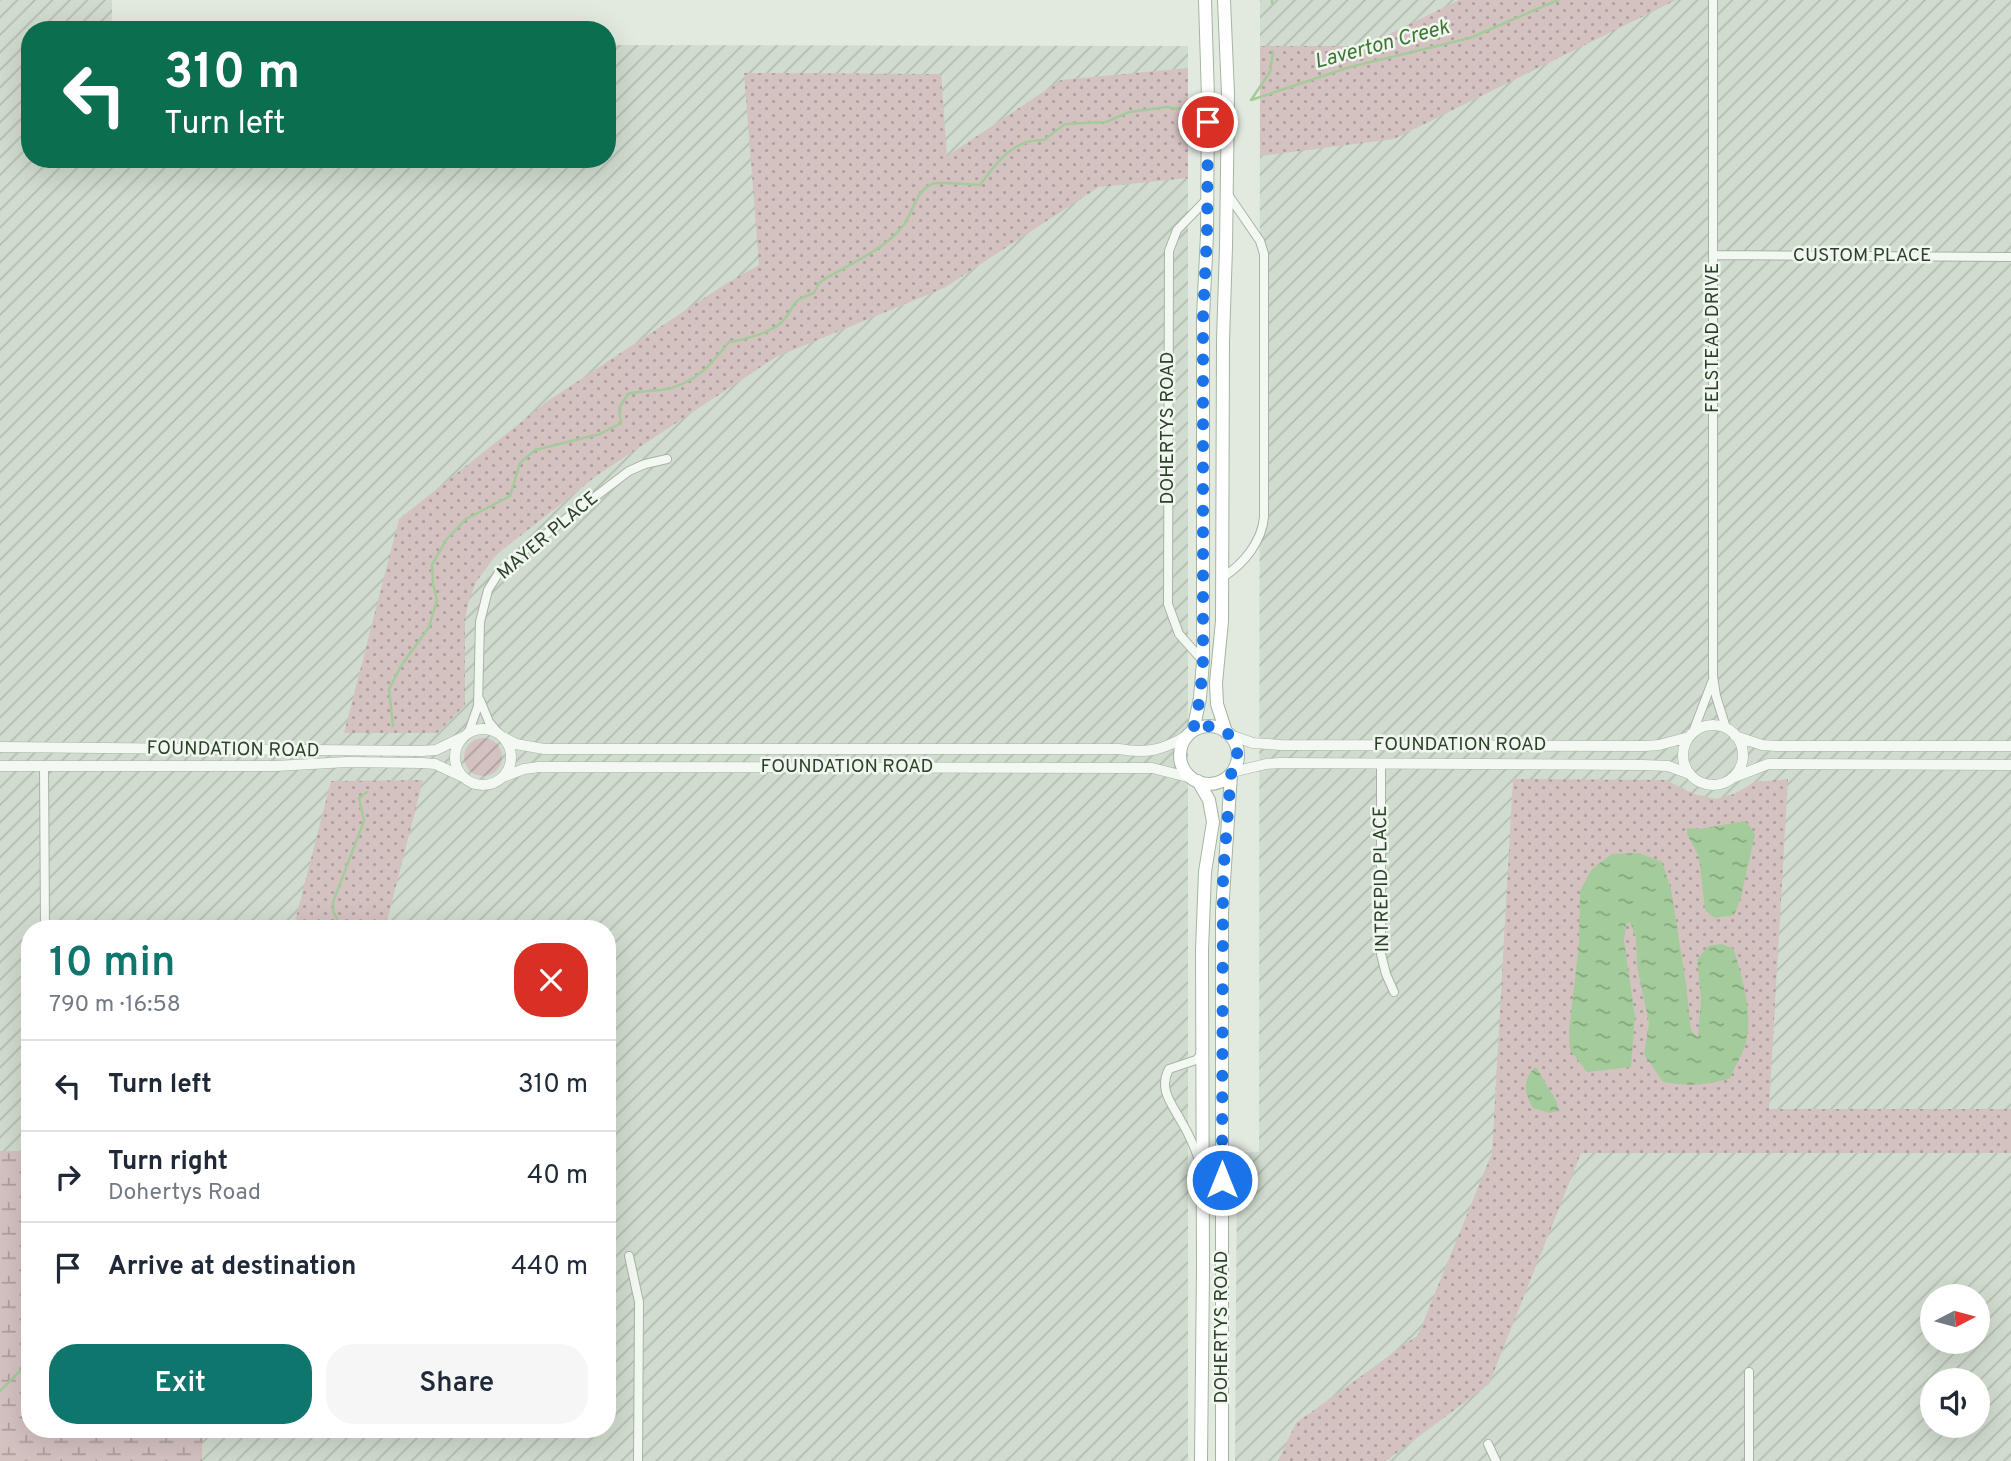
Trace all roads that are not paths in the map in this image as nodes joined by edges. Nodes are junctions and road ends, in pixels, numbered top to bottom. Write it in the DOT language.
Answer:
graph roads {
  1 [pos="1205,0"];
  2 [pos="1224,0"];
  3 [pos="1713,0"];
  4 [pos="1227,194"];
  5 [pos="1208,198"];
  6 [pos="1713,255"];
  7 [pos="2011,257"];
  8 [pos="667,459"];
  9 [pos="1223,577"];
  10 [pos="1203,661"];
  11 [pos="1713,676"];
  12 [pos="479,693"];
  13 [pos="1726,728"];
  14 [pos="1190,733"];
  15 [pos="1228,733"];
  16 [pos="1691,734"];
  17 [pos="466,735"];
  18 [pos="502,736"];
  19 [pos="1735,736"];
  20 [pos="1567,745"];
  21 [pos="2011,746"];
  22 [pos="0,747"];
  23 [pos="1381,764"];
  24 [pos="1567,764"];
  25 [pos="2011,765"];
  26 [pos="0,766"];
  27 [pos="44,766"];
  28 [pos="1232,773"];
  29 [pos="1690,774"];
  30 [pos="463,777"];
  31 [pos="503,777"];
  32 [pos="1732,778"];
  33 [pos="1195,779"];
  34 [pos="45,920"];
  35 [pos="1394,992"];
  36 [pos="1203,1051"];
  37 [pos="1203,1172"];
  38 [pos="629,1256"];
  39 [pos="1203,1269"];
  40 [pos="1222,1269"];
  41 [pos="1749,1372"];
  42 [pos="1488,1444"];
  43 [pos="638,1461"];
  44 [pos="1201,1461"];
  45 [pos="1222,1461"];
  46 [pos="1496,1461"];
  47 [pos="1749,1461"];
  1 -- 5 [label="main road, DOHERTYS ROAD"];
  2 -- 4 [label="main road"];
  3 -- 6 [label="street, FELSTEAD DRIVE"];
  4 -- 9 [label="main road"];
  4 -- 9 [label="street"];
  5 -- 10 [label="main road, DOHERTYS ROAD"];
  5 -- 10 [label="street, DOHERTYS ROAD"];
  6 -- 7 [label="street, CUSTOM PLACE"];
  6 -- 11 [label="street, FELSTEAD DRIVE"];
  8 -- 12 [label="street, MAYER PLACE"];
  9 -- 15 [label="main road"];
  10 -- 14 [label="main road, DOHERTYS ROAD"];
  11 -- 13 [label="street, FELSTEAD DRIVE"];
  11 -- 16 [label="street, FELSTEAD DRIVE"];
  12 -- 17 [label="street, MAYER PLACE"];
  12 -- 18 [label="street, MAYER PLACE"];
  13 -- 16 [label="street"];
  13 -- 19 [label="street"];
  14 -- 15 [label="main road"];
  14 -- 18 [label="street, FOUNDATION ROAD"];
  14 -- 33 [label="main road"];
  15 -- 20 [label="street, FOUNDATION ROAD"];
  15 -- 28 [label="main road"];
  16 -- 20 [label="street, FOUNDATION ROAD"];
  16 -- 29 [label="street"];
  17 -- 18 [label="street"];
  17 -- 22 [label="street, FOUNDATION ROAD"];
  17 -- 30 [label="street"];
  18 -- 31 [label="street"];
  19 -- 21 [label="street"];
  19 -- 32 [label="street"];
  20 -- 24 [label="street"];
  23 -- 24 [label="street, FOUNDATION ROAD"];
  23 -- 28 [label="street, FOUNDATION ROAD"];
  23 -- 35 [label="street, INTREPID PLACE"];
  24 -- 29 [label="street, FOUNDATION ROAD"];
  25 -- 32 [label="street"];
  26 -- 27 [label="street, FOUNDATION ROAD"];
  27 -- 30 [label="street, FOUNDATION ROAD"];
  27 -- 34 [label="street"];
  28 -- 33 [label="main road"];
  28 -- 40 [label="main road, DOHERTYS ROAD"];
  29 -- 32 [label="street"];
  30 -- 31 [label="street"];
  31 -- 33 [label="street, FOUNDATION ROAD"];
  33 -- 36 [label="main road, DOHERTYS ROAD"];
  36 -- 37 [label="main road, DOHERTYS ROAD"];
  36 -- 37 [label="street, DOHERTYS ROAD"];
  37 -- 39 [label="main road, DOHERTYS ROAD"];
  38 -- 43 [label="street"];
  39 -- 40 [label="main road"];
  39 -- 44 [label="main road, DOHERTYS ROAD"];
  40 -- 45 [label="main road, DOHERTYS ROAD"];
  41 -- 47 [label="street"];
  42 -- 46 [label="street"];
}
